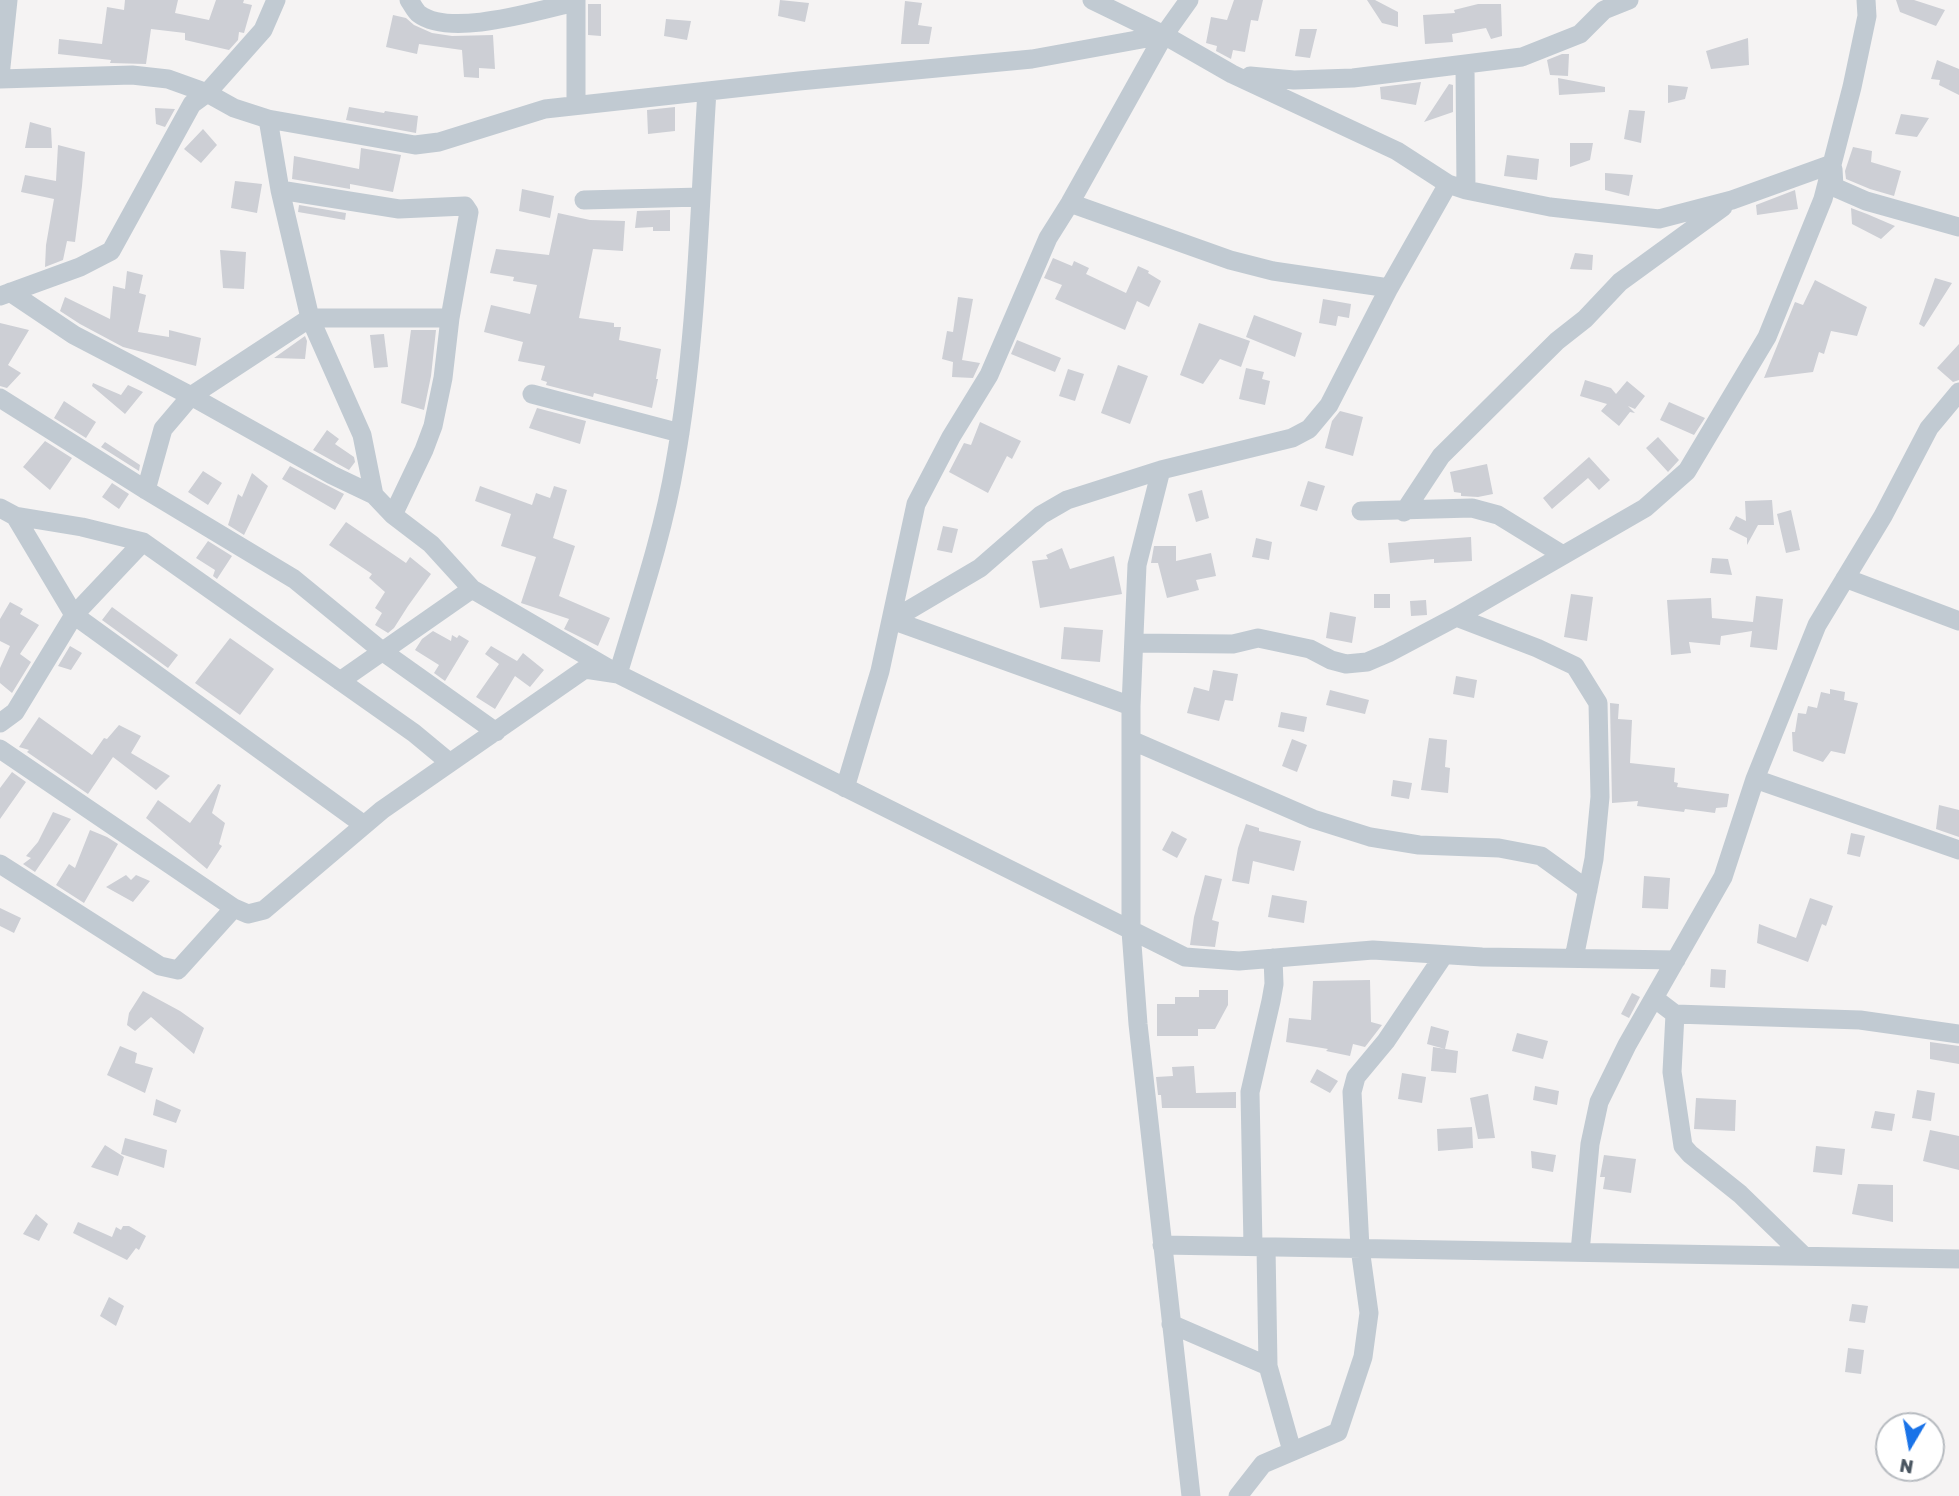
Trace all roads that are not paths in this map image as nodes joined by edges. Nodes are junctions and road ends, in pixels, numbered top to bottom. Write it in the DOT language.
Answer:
graph roads {
  1 [pos="8,0"];
  2 [pos="276,0"];
  3 [pos="409,0"];
  4 [pos="1092,0"];
  5 [pos="1189,0"];
  6 [pos="1629,0"];
  7 [pos="1866,0"];
  8 [pos="576,1"];
  9 [pos="1164,35"];
  10 [pos="1465,65"];
  11 [pos="1232,74"];
  12 [pos="0,78"];
  13 [pos="707,91"];
  14 [pos="206,93"];
  15 [pos="576,105"];
  16 [pos="268,119"];
  17 [pos="1832,164"];
  18 [pos="1457,187"];
  19 [pos="280,190"];
  20 [pos="701,197"];
  21 [pos="584,200"];
  22 [pos="1732,200"];
  23 [pos="1070,203"];
  24 [pos="1959,227"];
  25 [pos="1389,288"];
  26 [pos="5,294"];
  27 [pos="310,318"];
  28 [pos="450,318"];
  29 [pos="1959,392"];
  30 [pos="532,394"];
  31 [pos="191,396"];
  32 [pos="0,398"];
  33 [pos="680,433"];
  34 [pos="1161,470"];
  35 [pos="146,490"];
  36 [pos="374,495"];
  37 [pos="1361,511"];
  38 [pos="8,512"];
  39 [pos="1404,512"];
  40 [pos="393,515"];
  41 [pos="143,542"];
  42 [pos="1563,555"];
  43 [pos="1845,578"];
  44 [pos="472,589"];
  45 [pos="74,615"];
  46 [pos="1456,617"];
  47 [pos="892,620"];
  48 [pos="1959,621"];
  49 [pos="1134,643"];
  50 [pos="382,651"];
  51 [pos="618,674"];
  52 [pos="340,681"];
  53 [pos="1131,706"];
  54 [pos="0,723"];
  55 [pos="496,732"];
  56 [pos="1131,740"];
  57 [pos="0,749"];
  58 [pos="449,762"];
  59 [pos="1755,779"];
  60 [pos="845,788"];
  61 [pos="364,825"];
  62 [pos="1959,850"];
  63 [pos="0,864"];
  64 [pos="1588,890"];
  65 [pos="234,908"];
  66 [pos="1131,931"];
  67 [pos="1444,955"];
  68 [pos="1273,958"];
  69 [pos="1574,958"];
  70 [pos="1675,960"];
  71 [pos="1654,998"];
  72 [pos="1675,1014"];
  73 [pos="1959,1034"];
  74 [pos="1162,1245"];
  75 [pos="1260,1247"];
  76 [pos="1360,1248"];
  77 [pos="1580,1252"];
  78 [pos="1804,1256"];
  79 [pos="1959,1259"];
  80 [pos="1171,1324"];
  81 [pos="1268,1366"];
  82 [pos="1292,1451"];
  83 [pos="1191,1496"];
  84 [pos="1238,1496"];
  1 -- 12 [label="street"];
  2 -- 14 [label="street"];
  3 -- 8 [label="street"];
  4 -- 9 [label="street"];
  5 -- 9 [label="street"];
  6 -- 10 [label="street"];
  7 -- 17 [label="street"];
  8 -- 15 [label="street"];
  9 -- 11 [label="street"];
  9 -- 13 [label="street"];
  9 -- 23 [label="street"];
  10 -- 11 [label="street"];
  10 -- 18 [label="street"];
  11 -- 18 [label="street"];
  12 -- 14 [label="street"];
  13 -- 15 [label="street"];
  13 -- 20 [label="street"];
  14 -- 16 [label="street"];
  14 -- 26 [label="street"];
  15 -- 16 [label="street"];
  16 -- 19 [label="street"];
  17 -- 22 [label="street"];
  17 -- 24 [label="street"];
  17 -- 42 [label="street"];
  18 -- 22 [label="street"];
  18 -- 25 [label="street"];
  19 -- 27 [label="street"];
  19 -- 28 [label="street"];
  20 -- 21 [label="street"];
  20 -- 33 [label="street"];
  22 -- 39 [label="street"];
  23 -- 25 [label="street"];
  23 -- 47 [label="street"];
  25 -- 34 [label="street"];
  26 -- 31 [label="street"];
  27 -- 28 [label="street"];
  27 -- 31 [label="street"];
  27 -- 36 [label="street"];
  28 -- 40 [label="street"];
  29 -- 43 [label="street"];
  30 -- 33 [label="street"];
  31 -- 35 [label="street"];
  31 -- 36 [label="street"];
  32 -- 35 [label="street"];
  33 -- 51 [label="street"];
  34 -- 47 [label="street"];
  34 -- 49 [label="street"];
  35 -- 50 [label="street"];
  36 -- 40 [label="street"];
  37 -- 39 [label="street"];
  38 -- 41 [label="street"];
  38 -- 45 [label="street"];
  39 -- 42 [label="street"];
  40 -- 44 [label="street"];
  41 -- 45 [label="street"];
  41 -- 52 [label="street"];
  42 -- 46 [label="street"];
  43 -- 48 [label="street"];
  43 -- 59 [label="street"];
  44 -- 50 [label="street"];
  44 -- 51 [label="street"];
  45 -- 54 [label="street"];
  45 -- 61 [label="street"];
  46 -- 49 [label="street"];
  46 -- 64 [label="street"];
  47 -- 53 [label="street"];
  47 -- 60 [label="street"];
  49 -- 53 [label="street"];
  50 -- 52 [label="street"];
  50 -- 55 [label="street"];
  51 -- 55 [label="street"];
  51 -- 60 [label="street"];
  52 -- 58 [label="street"];
  53 -- 56 [label="street"];
  55 -- 58 [label="street"];
  56 -- 64 [label="street"];
  56 -- 66 [label="street"];
  57 -- 65 [label="street"];
  58 -- 61 [label="street"];
  59 -- 62 [label="street"];
  59 -- 70 [label="street"];
  60 -- 66 [label="street"];
  61 -- 65 [label="street"];
  63 -- 65 [label="street"];
  64 -- 69 [label="street"];
  66 -- 68 [label="street"];
  66 -- 74 [label="street"];
  67 -- 68 [label="street"];
  67 -- 69 [label="street"];
  67 -- 76 [label="street"];
  68 -- 75 [label="street"];
  69 -- 70 [label="street"];
  70 -- 71 [label="street"];
  71 -- 72 [label="street"];
  71 -- 77 [label="street"];
  72 -- 73 [label="street"];
  72 -- 78 [label="street"];
  74 -- 75 [label="street"];
  74 -- 80 [label="street"];
  75 -- 76 [label="street"];
  75 -- 81 [label="street"];
  76 -- 77 [label="street"];
  76 -- 82 [label="street"];
  77 -- 78 [label="street"];
  78 -- 79 [label="street"];
  80 -- 81 [label="street"];
  80 -- 83 [label="street"];
  81 -- 82 [label="street"];
  82 -- 84 [label="street"];
}
